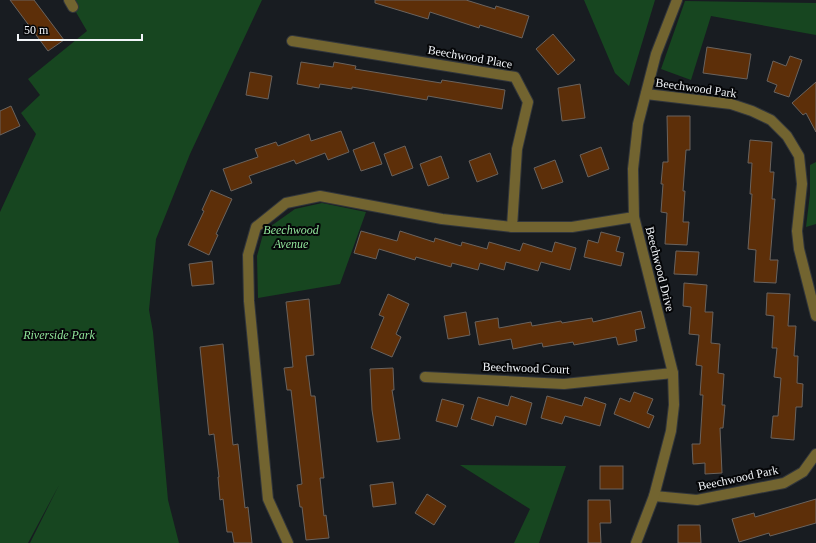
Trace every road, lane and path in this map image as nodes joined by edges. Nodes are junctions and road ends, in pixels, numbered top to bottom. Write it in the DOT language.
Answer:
graph roads {
  1 [pos="677,0"];
  2 [pos="292,41"];
  3 [pos="646,94"];
  4 [pos="634,217"];
  5 [pos="512,227"];
  6 [pos="816,316"];
  7 [pos="673,373"];
  8 [pos="425,377"];
  9 [pos="816,454"];
  10 [pos="654,496"];
  11 [pos="288,543"];
  12 [pos="636,543"];
  1 -- 3 [label="street, Beechwood Drive"];
  2 -- 5 [label="street, Beechwood Place"];
  3 -- 4 [label="street, Beechwood Drive"];
  3 -- 6 [label="street, Beechwood Park"];
  4 -- 5 [label="street"];
  4 -- 7 [label="street, Beechwood Drive"];
  5 -- 11 [label="street"];
  7 -- 8 [label="street, Beechwood Court"];
  7 -- 10 [label="street, Beechwood Drive"];
  9 -- 10 [label="street, Beechwood Park"];
  10 -- 12 [label="street, Beechwood Drive"];
}
